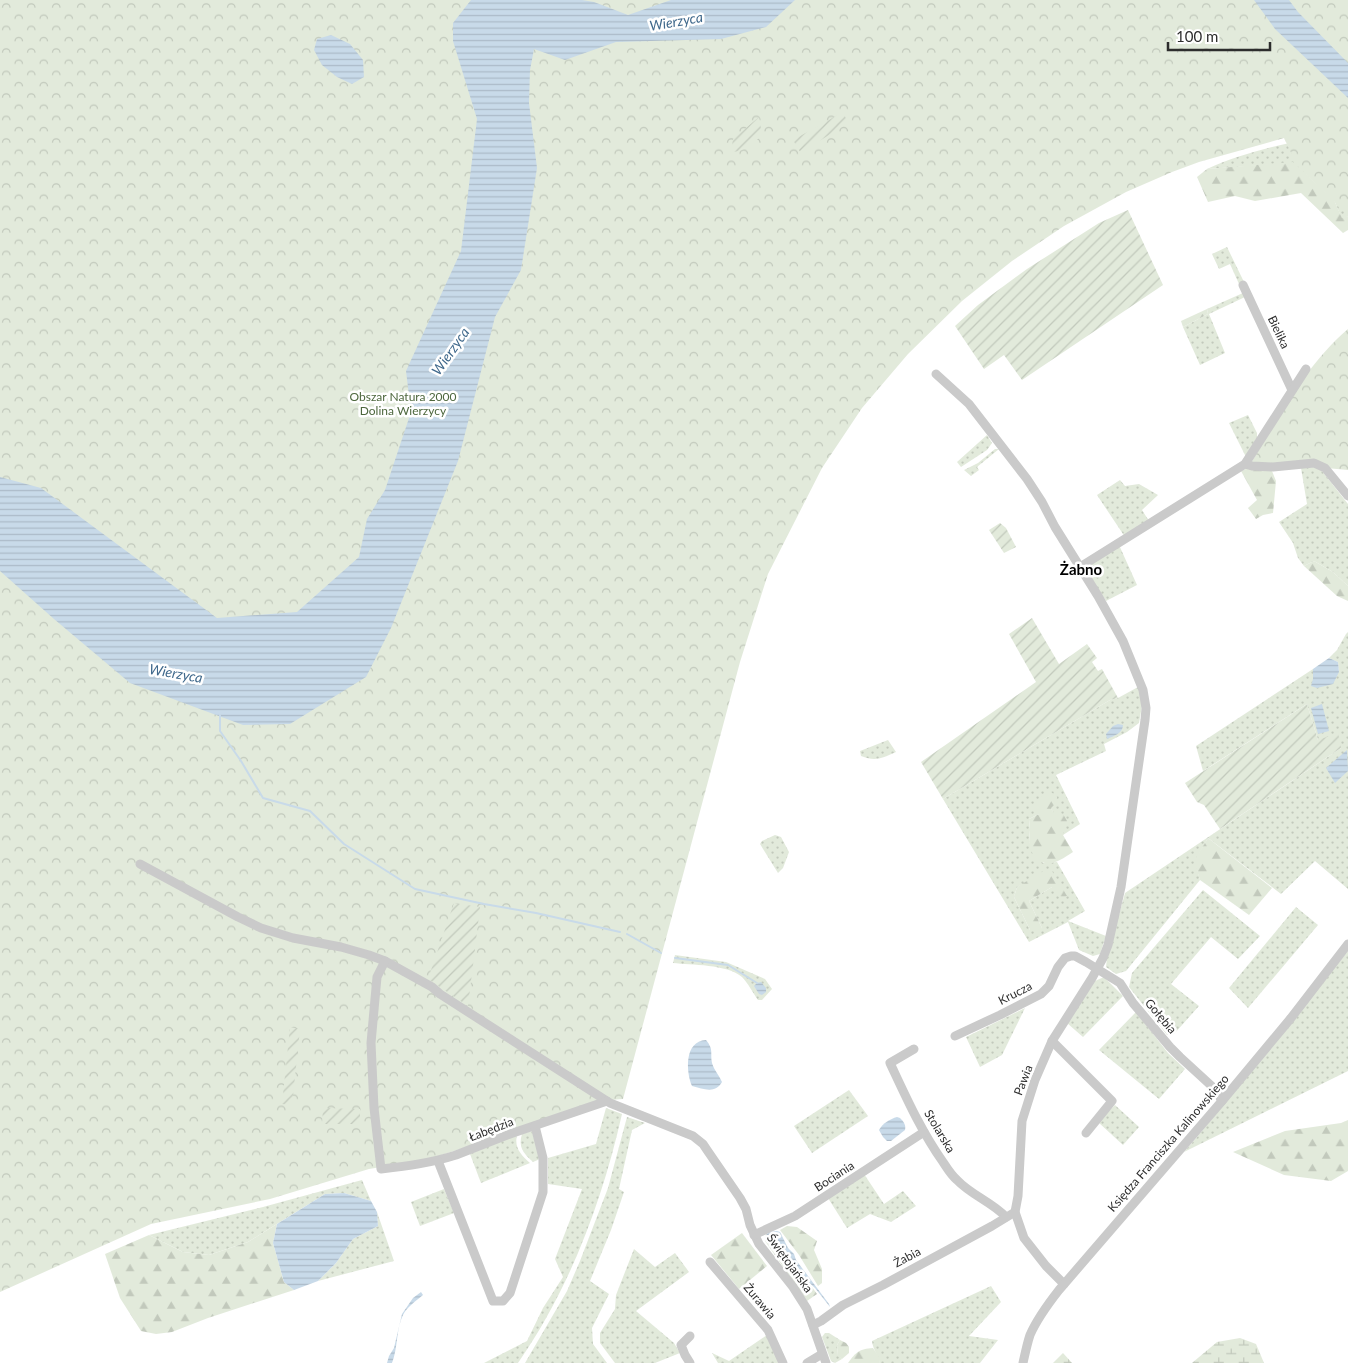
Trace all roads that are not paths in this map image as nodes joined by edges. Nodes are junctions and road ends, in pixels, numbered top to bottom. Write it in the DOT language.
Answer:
graph roads {
  1 [pos="1243,285"];
  2 [pos="1306,369"];
  3 [pos="936,374"];
  4 [pos="1292,390"];
  5 [pos="1245,464"];
  6 [pos="1348,496"];
  7 [pos="1080,567"];
  8 [pos="140,864"];
  9 [pos="1347,945"];
  10 [pos="385,960"];
  11 [pos="1097,969"];
  12 [pos="955,1036"];
  13 [pos="1052,1041"];
  14 [pos="914,1049"];
  15 [pos="1206,1080"];
  16 [pos="1234,1085"];
  17 [pos="606,1101"];
  18 [pos="1222,1101"];
  19 [pos="535,1126"];
  20 [pos="924,1132"];
  21 [pos="1086,1133"];
  22 [pos="438,1161"];
  23 [pos="1015,1212"];
  24 [pos="1006,1217"];
  25 [pos="754,1235"];
  26 [pos="710,1262"];
  27 [pos="1064,1284"];
  28 [pos="813,1326"];
  29 [pos="690,1336"];
  30 [pos="822,1354"];
  31 [pos="690,1363"];
  32 [pos="783,1363"];
  33 [pos="807,1363"];
  34 [pos="826,1363"];
  35 [pos="1023,1363"];
  1 -- 4 [label="street, Bielika"];
  2 -- 4 [label="street"];
  3 -- 7 [label="street, Pawia"];
  4 -- 5 [label="street"];
  5 -- 6 [label="street"];
  5 -- 7 [label="street"];
  7 -- 11 [label="street, Pawia"];
  8 -- 10 [label="street, Świętojańska"];
  9 -- 16 [label="street, Księdza Franciszka Kalinowskiego"];
  10 -- 17 [label="street, Świętojańska"];
  10 -- 22 [label="street, Łabędzia"];
  11 -- 12 [label="street, Krucza"];
  11 -- 13 [label="street, Pawia"];
  11 -- 15 [label="street, Gołębia"];
  13 -- 21 [label="street"];
  13 -- 23 [label="street, Pawia"];
  14 -- 20 [label="street, Stolarska"];
  15 -- 16 [label="street, Gołębia"];
  15 -- 18 [label="street, Gołębia"];
  16 -- 18 [label="street, Księdza Franciszka Kalinowskiego"];
  17 -- 19 [label="street, Łabędzia"];
  17 -- 25 [label="street, Świętojańska"];
  18 -- 27 [label="street, Księdza Franciszka Kalinowskiego"];
  19 -- 22 [label="street, Łabędzia"];
  19 -- 22 [label="street"];
  20 -- 24 [label="street, Stolarska"];
  20 -- 25 [label="street, Bociania"];
  23 -- 24 [label="street, Żabia"];
  23 -- 27 [label="street, Pawia"];
  24 -- 28 [label="street, Żabia"];
  25 -- 28 [label="street, Świętojańska"];
  26 -- 32 [label="street, Żurawia"];
  27 -- 35 [label="street, Księdza Franciszka Kalinowskiego"];
  28 -- 30 [label="street, Świętojańska"];
  29 -- 31 [label="street"];
  30 -- 33 [label="street"];
  30 -- 34 [label="street, Świętojańska"];
}
